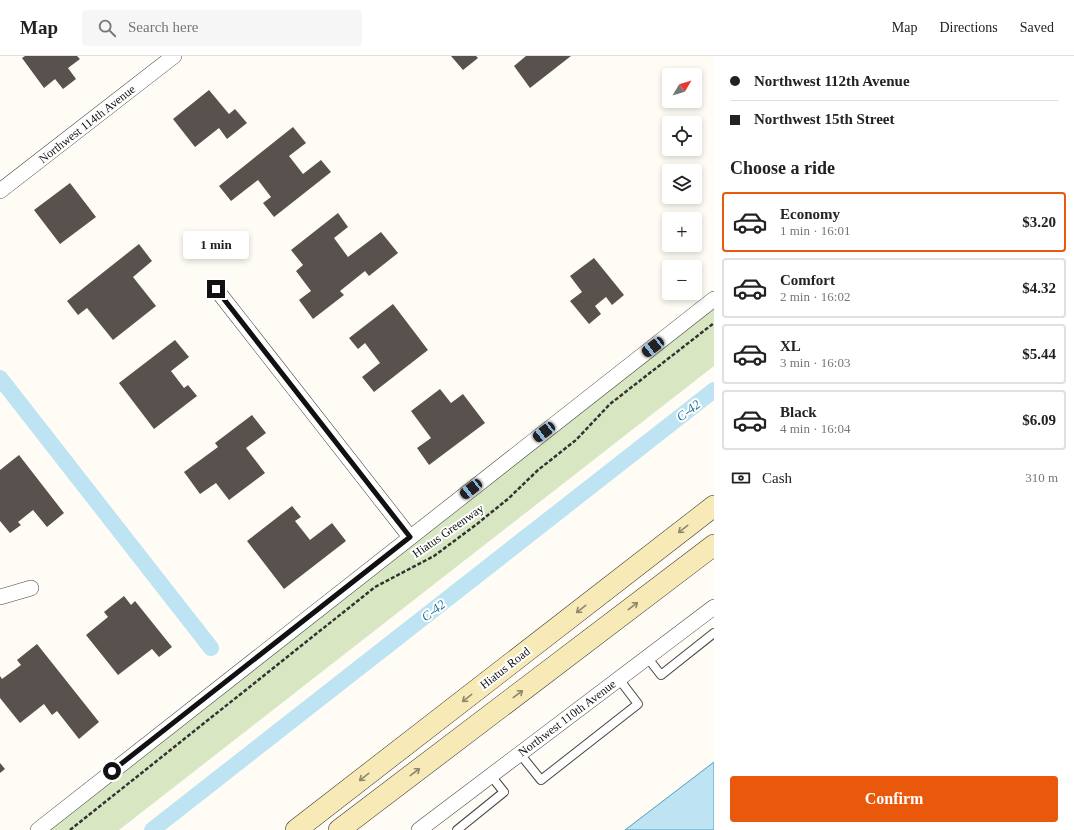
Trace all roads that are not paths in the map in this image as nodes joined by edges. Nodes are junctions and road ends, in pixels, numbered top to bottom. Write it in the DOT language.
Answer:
graph roads {
  1 [pos="174,56"];
  2 [pos="0,191"];
  3 [pos="216,289"];
  4 [pos="714,299"];
  5 [pos="714,506"];
  6 [pos="410,537"];
  7 [pos="714,545"];
  8 [pos="31,588"];
  9 [pos="0,597"];
  10 [pos="714,607"];
  11 [pos="714,633"];
  12 [pos="647,657"];
  13 [pos="619,679"];
  14 [pos="520,754"];
  15 [pos="491,776"];
  16 [pos="38,830"];
  17 [pos="296,830"];
  18 [pos="339,830"];
  19 [pos="420,830"];
  20 [pos="457,830"];
  1 -- 2 [label="street, Northwest 114th Avenue"];
  3 -- 6 [label="street"];
  4 -- 6 [label="street"];
  5 -- 17 [label="main road, Hiatus Road, one-way"];
  6 -- 16 [label="street"];
  18 -- 7 [label="main road, one-way"];
  8 -- 9 [label="street"];
  10 -- 12 [label="street, Northwest 110th Avenue"];
  11 -- 12 [label="lane"];
  12 -- 13 [label="street, Northwest 110th Avenue"];
  13 -- 14 [label="street, Northwest 110th Avenue"];
  13 -- 14 [label="lane"];
  14 -- 15 [label="street, Northwest 110th Avenue"];
  15 -- 19 [label="street, Northwest 110th Avenue"];
  15 -- 20 [label="lane"];
}
